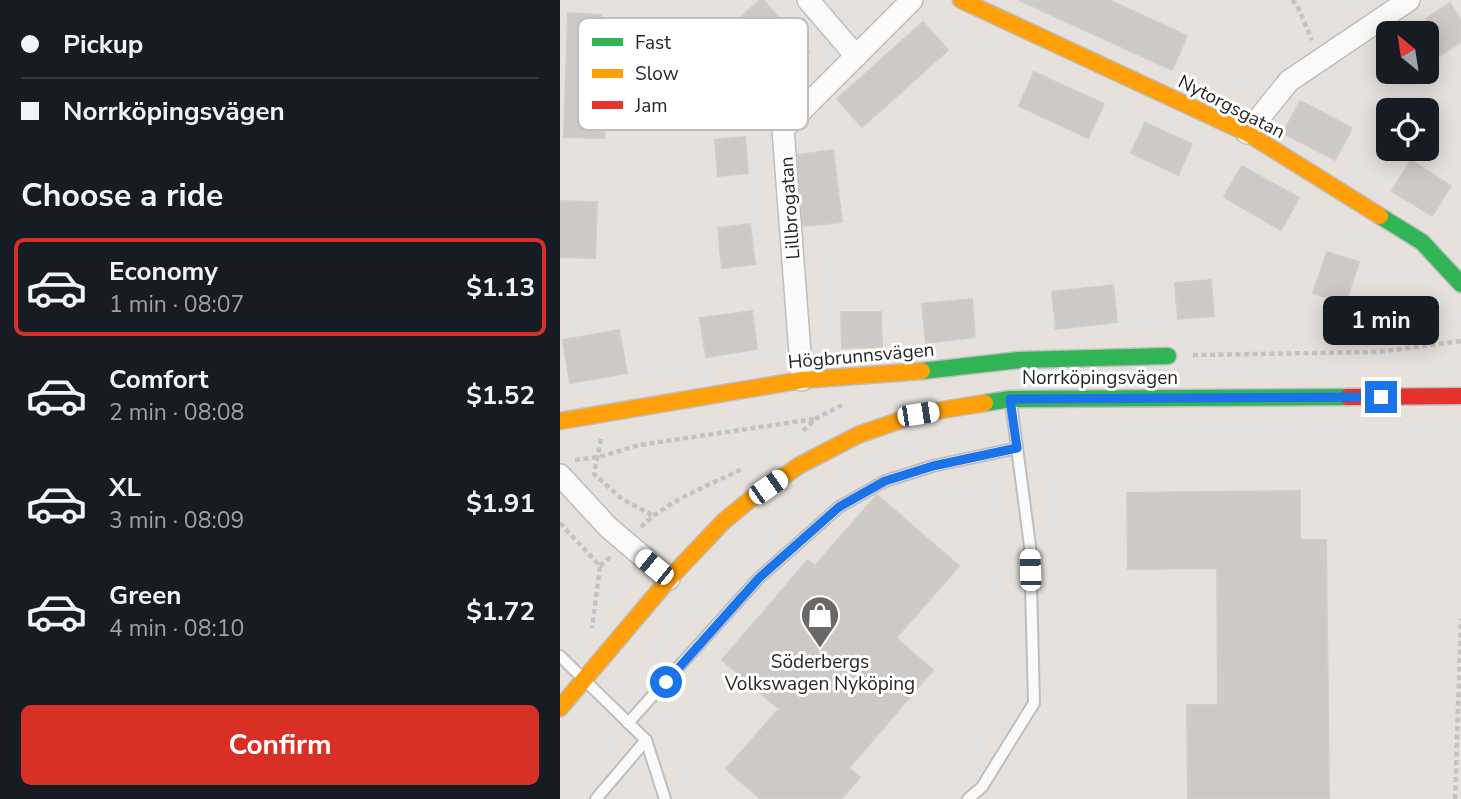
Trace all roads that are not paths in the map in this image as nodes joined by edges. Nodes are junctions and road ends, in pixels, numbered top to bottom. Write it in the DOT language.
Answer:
graph roads {
  1 [pos="807,0"];
  2 [pos="912,0"];
  3 [pos="961,0"];
  4 [pos="1409,0"];
  5 [pos="856,56"];
  6 [pos="808,104"];
  7 [pos="783,130"];
  8 [pos="1247,133"];
  9 [pos="1461,284"];
  10 [pos="1168,356"];
  11 [pos="802,380"];
  12 [pos="1461,396"];
  13 [pos="1010,399"];
  14 [pos="560,421"];
  15 [pos="1017,448"];
  16 [pos="566,468"];
  17 [pos="669,579"];
  18 [pos="560,656"];
  19 [pos="584,681"];
  20 [pos="560,708"];
  21 [pos="628,723"];
  22 [pos="646,740"];
  23 [pos="596,799"];
  24 [pos="665,799"];
  25 [pos="968,799"];
  1 -- 5 [label="street"];
  2 -- 5 [label="street, Lillbrogatan"];
  3 -- 8 [label="street, Nytorgsgatan"];
  4 -- 8 [label="street"];
  5 -- 6 [label="street, Lillbrogatan"];
  7 -- 11 [label="street, Lillbrogatan"];
  8 -- 9 [label="street, Nytorgsgatan"];
  10 -- 11 [label="street, Högbrunnsvägen"];
  11 -- 14 [label="street, Högbrunnsvägen"];
  12 -- 13 [label="street, Norrköpingsvägen"];
  13 -- 15 [label="lane"];
  13 -- 17 [label="street, Norrköpingsvägen"];
  15 -- 21 [label="lane"];
  15 -- 25 [label="lane"];
  16 -- 17 [label="street"];
  17 -- 19 [label="street, Norrköpingsvägen"];
  18 -- 19 [label="lane"];
  19 -- 20 [label="street, Norrköpingsvägen"];
  19 -- 21 [label="lane"];
  21 -- 22 [label="lane"];
  22 -- 23 [label="lane"];
  22 -- 24 [label="lane"];
}
